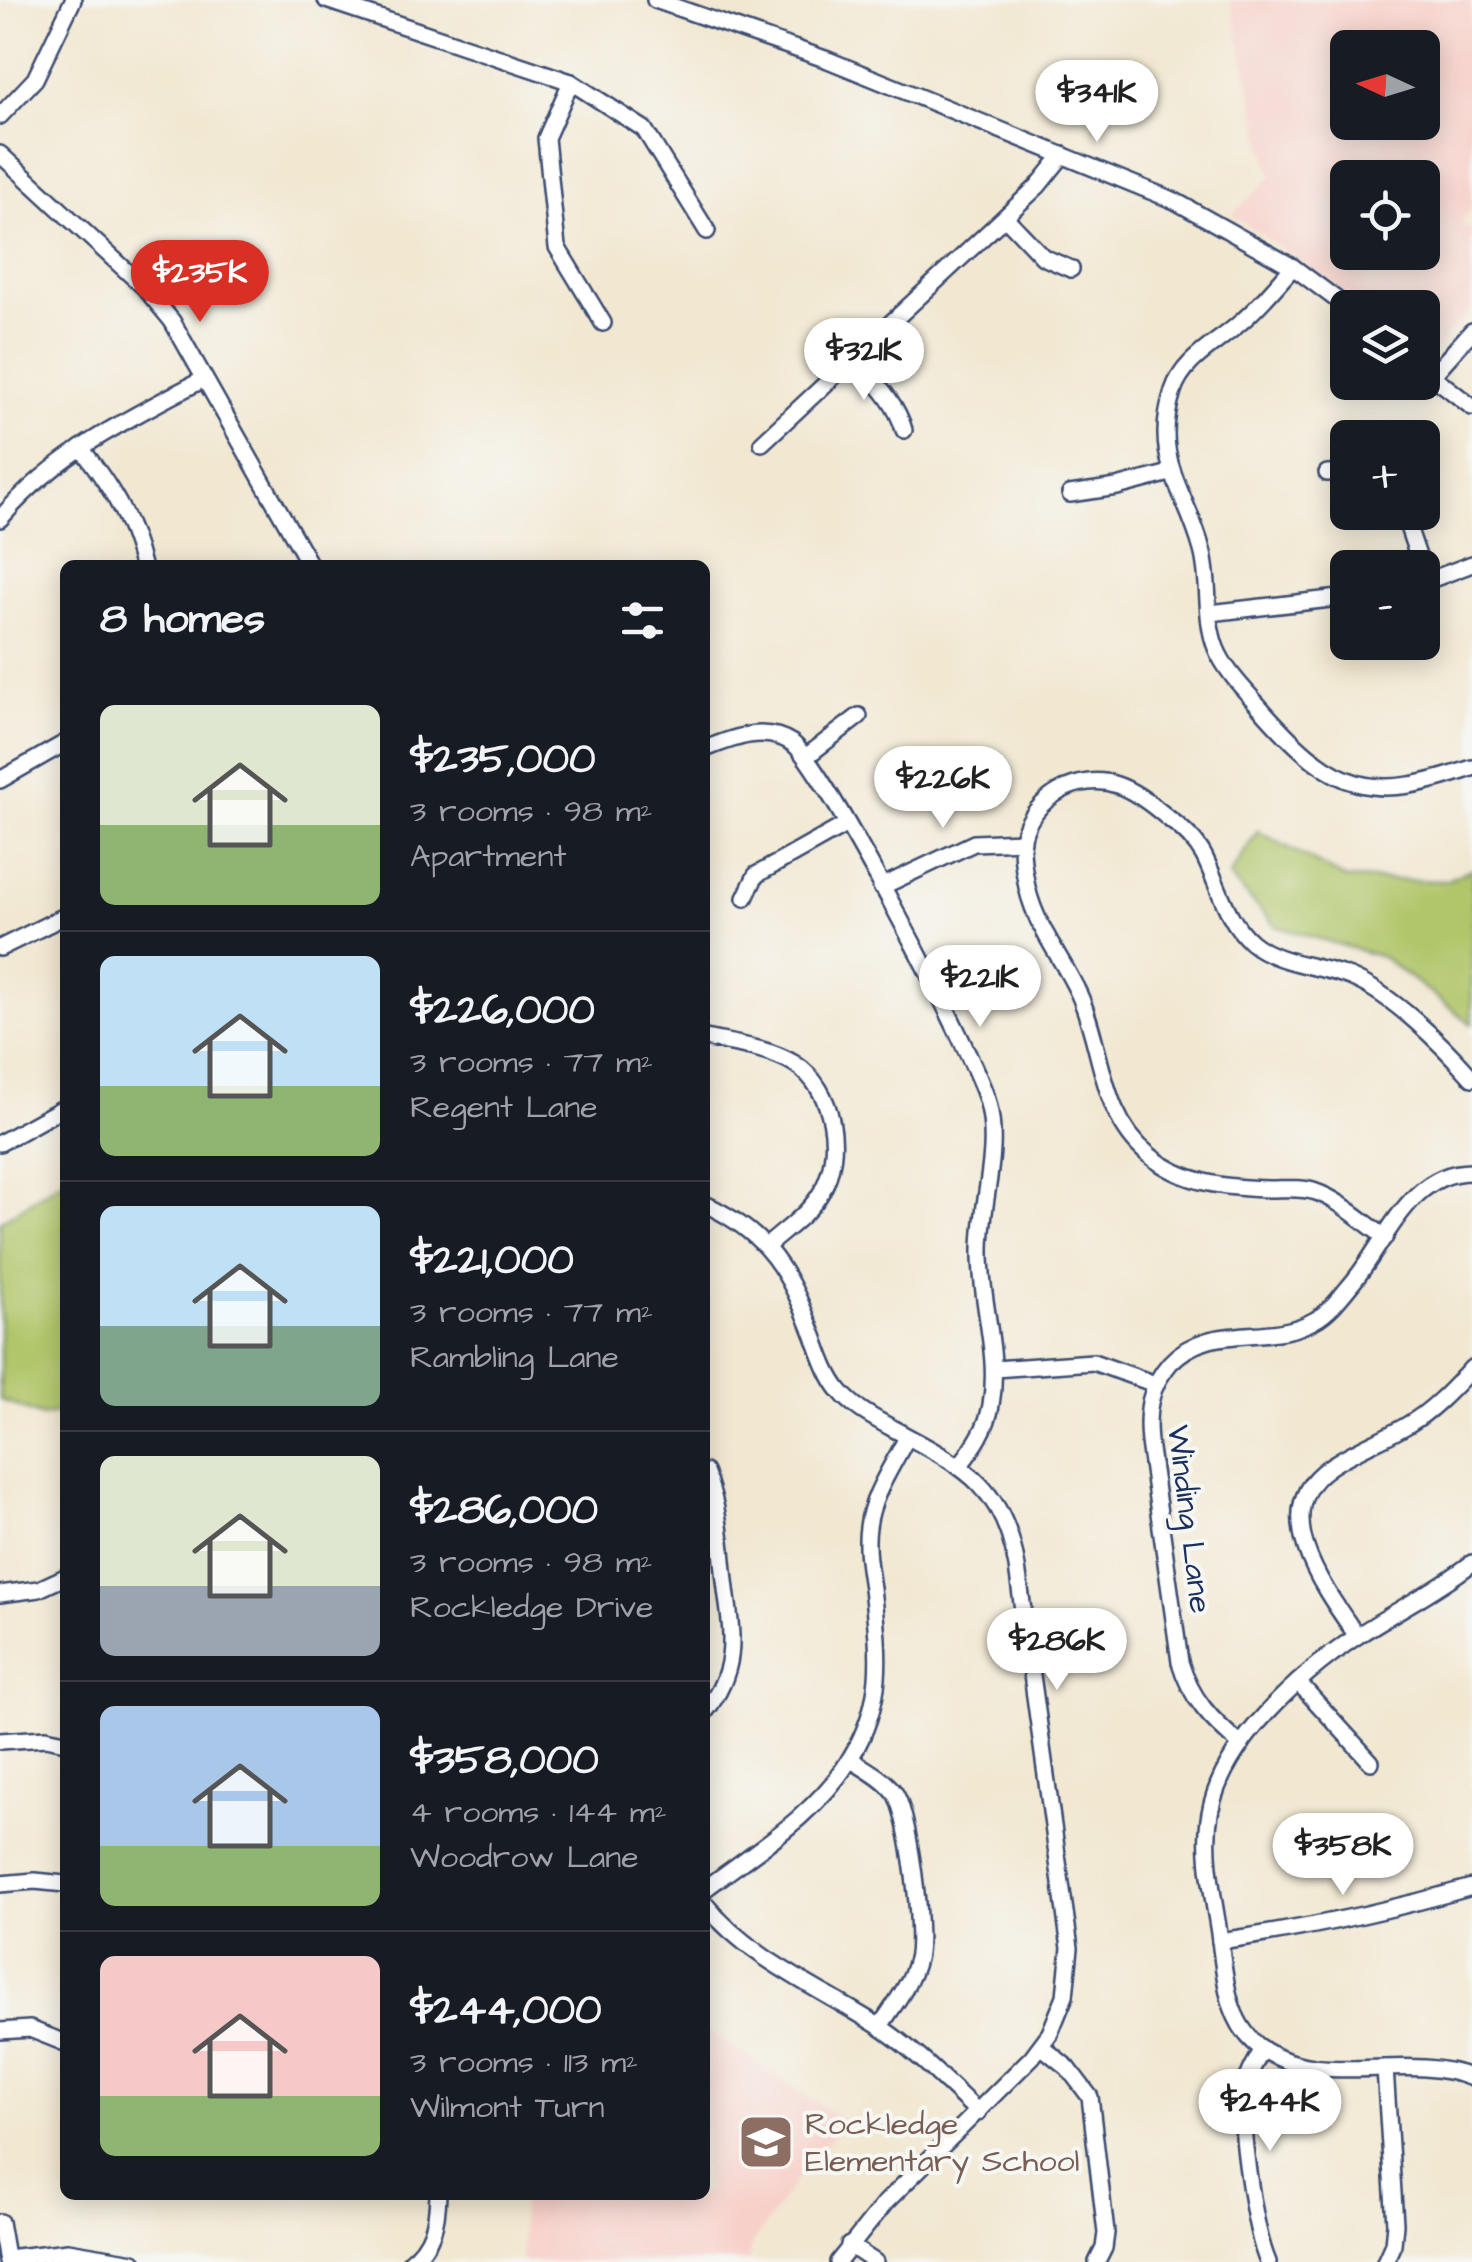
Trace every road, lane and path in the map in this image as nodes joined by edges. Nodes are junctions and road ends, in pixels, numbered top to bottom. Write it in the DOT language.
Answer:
graph roads {
  1 [pos="73,0"];
  2 [pos="326,0"];
  3 [pos="655,0"];
  4 [pos="696,8"];
  5 [pos="570,82"];
  6 [pos="0,116"];
  7 [pos="0,154"];
  8 [pos="1063,155"];
  9 [pos="1005,216"];
  10 [pos="707,231"];
  11 [pos="1292,267"];
  12 [pos="1071,269"];
  13 [pos="1330,295"];
  14 [pos="603,323"];
  15 [pos="1472,330"];
  16 [pos="855,359"];
  17 [pos="1440,360"];
  18 [pos="204,379"];
  19 [pos="1440,382"];
  20 [pos="1472,407"];
  21 [pos="904,430"];
  22 [pos="762,444"];
  23 [pos="81,448"];
  24 [pos="1170,473"];
  25 [pos="1327,474"];
  26 [pos="1330,474"];
  27 [pos="1070,494"];
  28 [pos="0,519"];
  29 [pos="141,560"];
  30 [pos="307,560"];
  31 [pos="1472,564"];
  32 [pos="1440,571"];
  33 [pos="1330,599"];
  34 [pos="1210,613"];
  35 [pos="859,716"];
  36 [pos="60,746"];
  37 [pos="710,747"];
  38 [pos="807,756"];
  39 [pos="1472,768"];
  40 [pos="0,780"];
  41 [pos="847,824"];
  42 [pos="1023,841"];
  43 [pos="881,887"];
  44 [pos="745,898"];
  45 [pos="60,918"];
  46 [pos="0,948"];
  47 [pos="710,1039"];
  48 [pos="1472,1078"];
  49 [pos="60,1110"];
  50 [pos="0,1143"];
  51 [pos="1472,1172"];
  52 [pos="710,1207"];
  53 [pos="1385,1237"];
  54 [pos="767,1246"];
  55 [pos="1472,1368"];
  56 [pos="995,1369"];
  57 [pos="1155,1384"];
  58 [pos="908,1437"];
  59 [pos="960,1466"];
  60 [pos="710,1491"];
  61 [pos="1472,1563"];
  62 [pos="60,1579"];
  63 [pos="0,1594"];
  64 [pos="1357,1636"];
  65 [pos="1298,1682"];
  66 [pos="710,1702"];
  67 [pos="0,1741"];
  68 [pos="60,1741"];
  69 [pos="1240,1745"];
  70 [pos="850,1759"];
  71 [pos="1371,1762"];
  72 [pos="0,1884"];
  73 [pos="60,1884"];
  74 [pos="710,1886"];
  75 [pos="1472,1887"];
  76 [pos="710,1910"];
  77 [pos="1220,1941"];
  78 [pos="880,2026"];
  79 [pos="0,2031"];
  80 [pos="60,2040"];
  81 [pos="1040,2046"];
  82 [pos="1263,2049"];
  83 [pos="1385,2068"];
  84 [pos="1472,2078"];
  85 [pos="978,2112"];
  86 [pos="437,2200"];
  87 [pos="0,2222"];
  88 [pos="849,2245"];
  89 [pos="7,2260"];
  90 [pos="134,2262"];
  91 [pos="410,2262"];
  92 [pos="838,2262"];
  93 [pos="875,2262"];
  94 [pos="1097,2262"];
  95 [pos="1268,2262"];
  96 [pos="1386,2262"];
  1 -- 6 [label="street"];
  2 -- 5 [label="street"];
  3 -- 4 [label="street"];
  4 -- 8 [label="street"];
  5 -- 10 [label="street"];
  5 -- 14 [label="street"];
  7 -- 18 [label="street"];
  8 -- 9 [label="street"];
  8 -- 11 [label="street"];
  9 -- 12 [label="street"];
  9 -- 16 [label="street"];
  11 -- 13 [label="street"];
  11 -- 24 [label="street"];
  15 -- 17 [label="street"];
  16 -- 21 [label="street"];
  16 -- 22 [label="street"];
  18 -- 23 [label="street"];
  18 -- 30 [label="street"];
  19 -- 20 [label="street"];
  23 -- 28 [label="street"];
  23 -- 29 [label="street"];
  24 -- 27 [label="street"];
  24 -- 34 [label="street"];
  25 -- 26 [label="street"];
  31 -- 32 [label="street"];
  33 -- 34 [label="street"];
  34 -- 39 [label="street"];
  35 -- 38 [label="street"];
  36 -- 40 [label="street"];
  37 -- 38 [label="street"];
  38 -- 41 [label="street"];
  41 -- 43 [label="street"];
  41 -- 44 [label="street"];
  42 -- 43 [label="street"];
  42 -- 48 [label="street"];
  42 -- 53 [label="street"];
  43 -- 56 [label="street"];
  45 -- 46 [label="street"];
  47 -- 54 [label="street"];
  49 -- 50 [label="street"];
  51 -- 53 [label="street, Winding Lane"];
  52 -- 54 [label="street"];
  53 -- 57 [label="street, Winding Lane"];
  54 -- 58 [label="street"];
  55 -- 64 [label="street"];
  56 -- 57 [label="street"];
  56 -- 59 [label="street"];
  57 -- 69 [label="street, Winding Lane"];
  58 -- 59 [label="street"];
  58 -- 70 [label="street"];
  59 -- 81 [label="street"];
  60 -- 66 [label="street"];
  61 -- 64 [label="street"];
  62 -- 63 [label="street"];
  64 -- 65 [label="street"];
  65 -- 69 [label="street"];
  65 -- 71 [label="street"];
  67 -- 68 [label="street"];
  69 -- 77 [label="street"];
  70 -- 74 [label="street"];
  70 -- 78 [label="street"];
  72 -- 73 [label="street"];
  75 -- 77 [label="street"];
  76 -- 78 [label="street"];
  77 -- 82 [label="street"];
  78 -- 85 [label="street"];
  79 -- 80 [label="street"];
  81 -- 85 [label="street"];
  81 -- 94 [label="street"];
  82 -- 83 [label="street"];
  82 -- 95 [label="street"];
  83 -- 84 [label="street"];
  83 -- 96 [label="street"];
  85 -- 88 [label="street"];
  86 -- 91 [label="street"];
  87 -- 89 [label="street"];
  88 -- 92 [label="street"];
  88 -- 93 [label="street"];
  89 -- 90 [label="street"];
}
